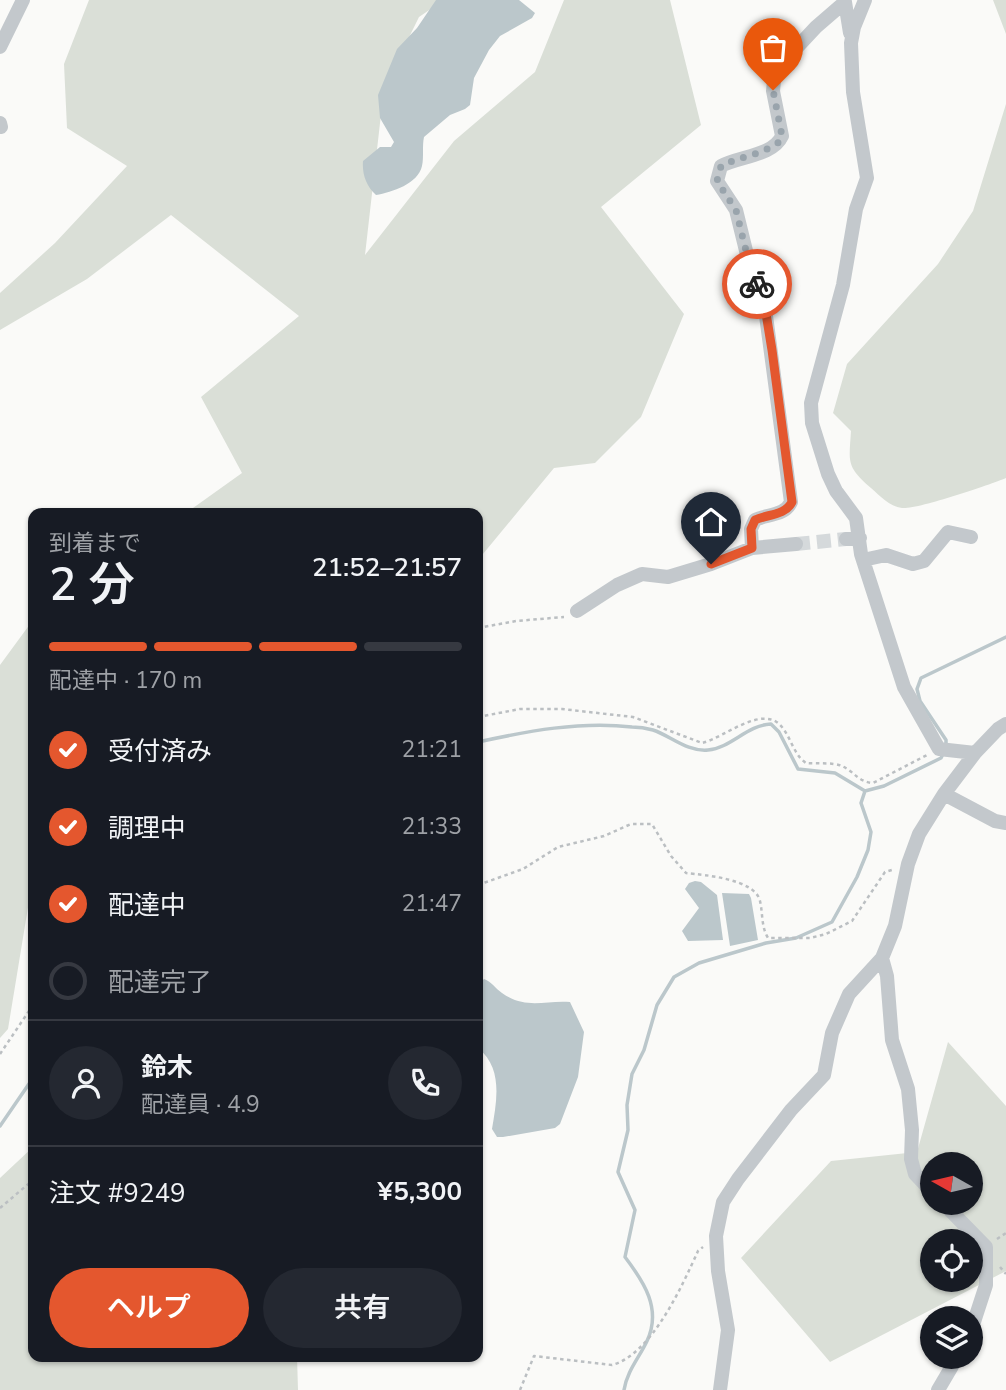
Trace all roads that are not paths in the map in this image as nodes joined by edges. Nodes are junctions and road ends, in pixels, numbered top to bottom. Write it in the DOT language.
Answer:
graph roads {
  1 [pos="23,0"];
  2 [pos="865,0"];
  3 [pos="851,43"];
  4 [pos="0,47"];
  5 [pos="971,537"];
  6 [pos="796,544"];
  7 [pos="752,548"];
  8 [pos="863,560"];
  9 [pos="577,611"];
  10 [pos="1006,724"];
  11 [pos="975,753"];
  12 [pos="944,794"];
  13 [pos="1006,823"];
  14 [pos="882,958"];
  15 [pos="920,1179"];
  16 [pos="955,1215"];
  17 [pos="979,1306"];
  18 [pos="950,1369"];
  19 [pos="720,1390"];
  20 [pos="938,1390"];
  1 -- 4 [label="street"];
  2 -- 3 [label="street"];
  3 -- 7 [label="street"];
  3 -- 8 [label="street"];
  5 -- 8 [label="street"];
  6 -- 7 [label="street"];
  7 -- 9 [label="street"];
  8 -- 11 [label="street"];
  10 -- 11 [label="street"];
  11 -- 12 [label="street"];
  12 -- 13 [label="street"];
  12 -- 14 [label="street"];
  14 -- 15 [label="street"];
  14 -- 19 [label="street"];
  16 -- 17 [label="street"];
  18 -- 20 [label="street"];
}
